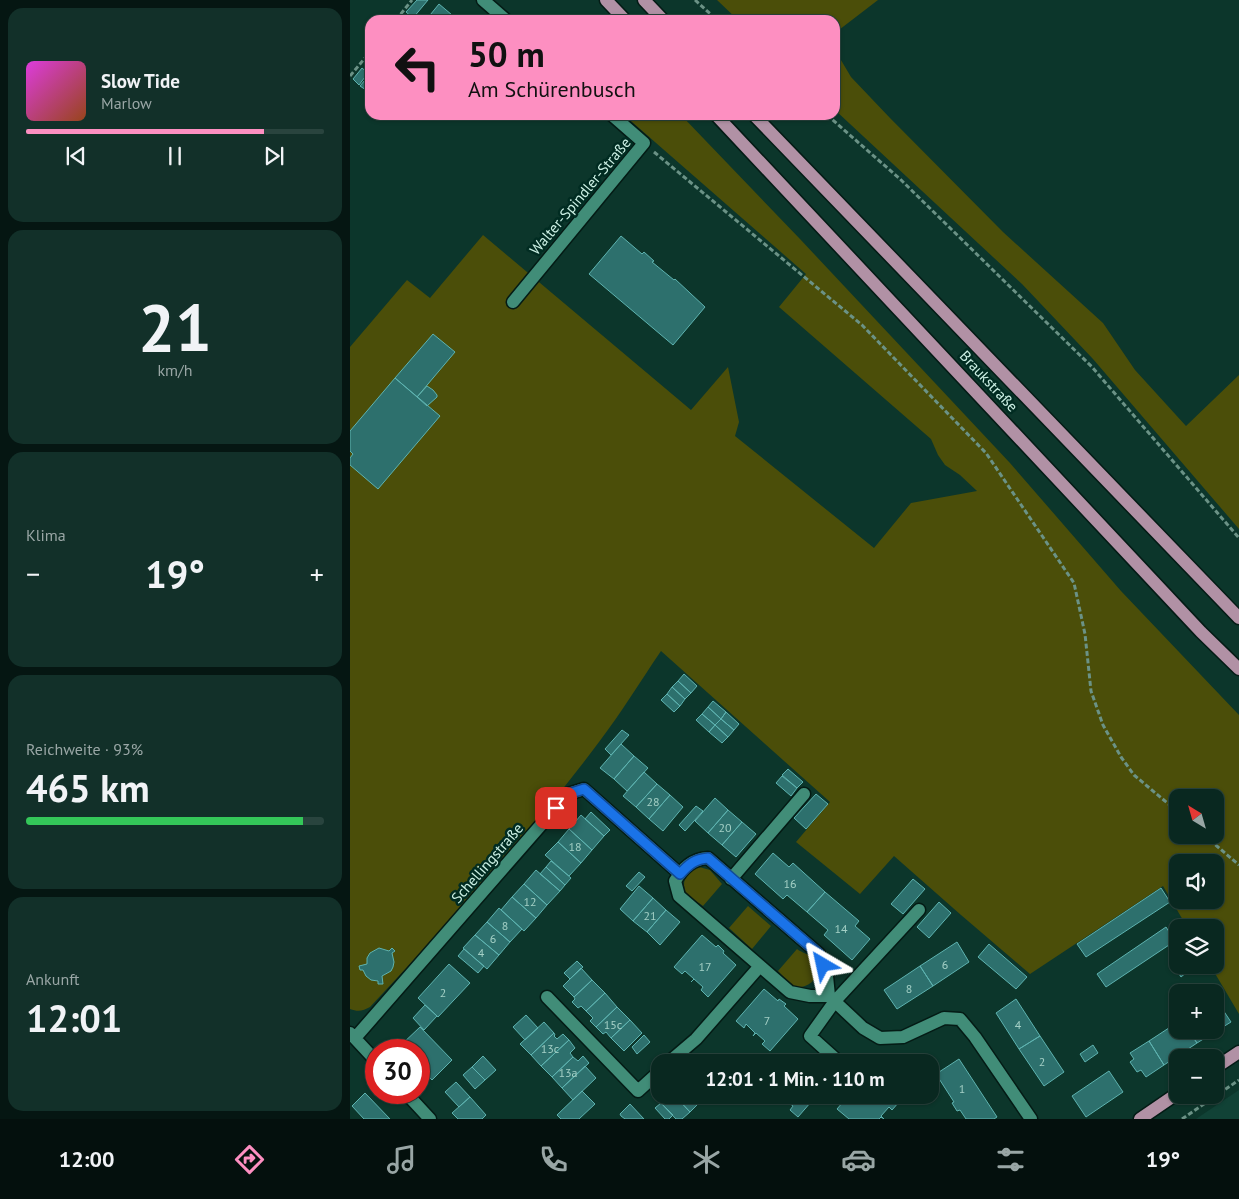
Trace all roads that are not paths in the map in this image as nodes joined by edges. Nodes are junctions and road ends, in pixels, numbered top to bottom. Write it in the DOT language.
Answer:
graph roads {
  1 [pos="483,0"];
  2 [pos="606,0"];
  3 [pos="644,0"];
  4 [pos="500,15"];
  5 [pos="620,15"];
  6 [pos="658,15"];
  7 [pos="618,120"];
  8 [pos="721,120"];
  9 [pos="759,120"];
  10 [pos="513,302"];
  11 [pos="1239,618"];
  12 [pos="1239,669"];
  13 [pos="804,794"];
  14 [pos="680,874"];
  15 [pos="731,879"];
  16 [pos="919,910"];
  17 [pos="760,966"];
  18 [pos="547,997"];
  19 [pos="832,998"];
  20 [pos="352,1036"];
  21 [pos="365,1050"];
  22 [pos="1239,1052"];
  23 [pos="678,1054"];
  24 [pos="830,1054"];
  25 [pos="1224,1062"];
  26 [pos="651,1079"];
  27 [pos="1169,1099"];
  28 [pos="416,1104"];
  29 [pos="430,1119"];
  30 [pos="1031,1119"];
  31 [pos="1140,1119"];
  1 -- 4 [label="street"];
  2 -- 5 [label="main road"];
  3 -- 6 [label="main road"];
  7 -- 10 [label="street, Walter-Spindler-Straße"];
  8 -- 12 [label="main road, Braukstraße"];
  9 -- 11 [label="main road, Braukstraße"];
  13 -- 15 [label="street"];
  14 -- 15 [label="street"];
  14 -- 17 [label="street"];
  14 -- 20 [label="street, Schellingstraße"];
  15 -- 19 [label="street"];
  16 -- 19 [label="street"];
  17 -- 19 [label="street"];
  17 -- 23 [label="street"];
  18 -- 26 [label="street"];
  19 -- 24 [label="street"];
  19 -- 30 [label="street"];
  20 -- 21 [label="street"];
  22 -- 25 [label="main road"];
  27 -- 31 [label="main road"];
  28 -- 29 [label="street"];
}
